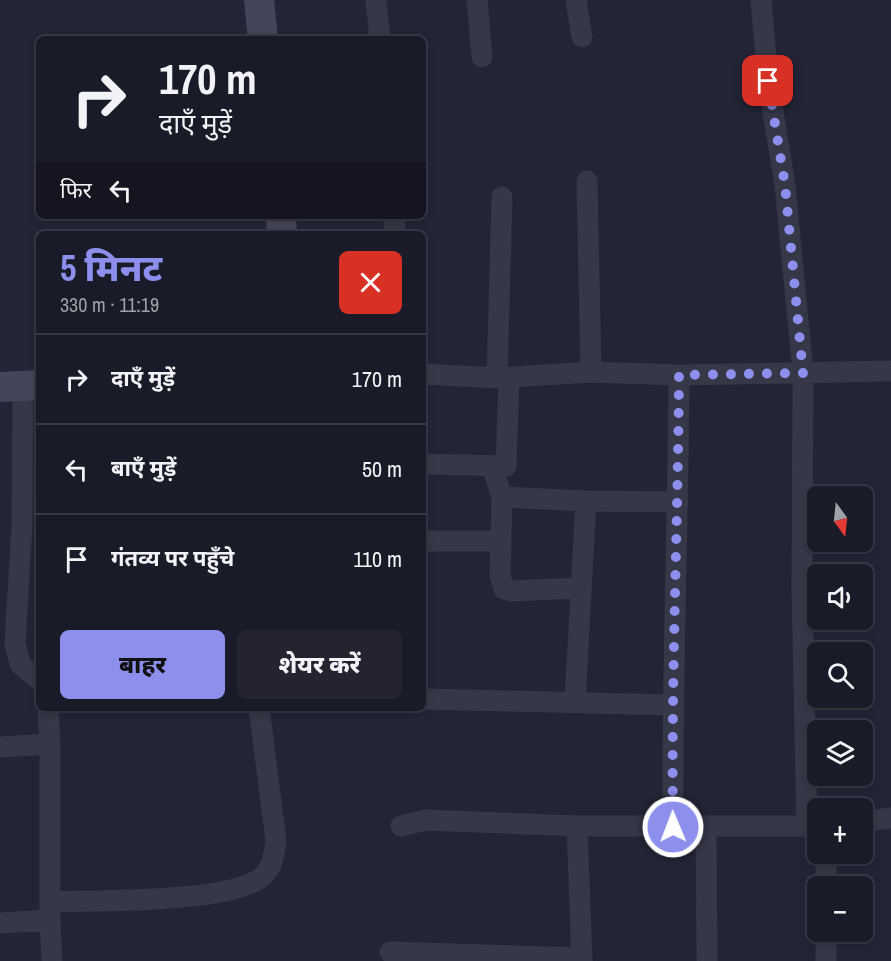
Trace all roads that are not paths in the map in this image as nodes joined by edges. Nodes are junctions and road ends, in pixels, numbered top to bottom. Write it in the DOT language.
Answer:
graph roads {
  1 [pos="259,0"];
  2 [pos="376,0"];
  3 [pos="477,0"];
  4 [pos="576,0"];
  5 [pos="761,0"];
  6 [pos="263,36"];
  7 [pos="380,36"];
  8 [pos="582,37"];
  9 [pos="482,57"];
  10 [pos="587,181"];
  11 [pos="502,197"];
  12 [pos="891,371"];
  13 [pos="591,372"];
  14 [pos="803,373"];
  15 [pos="426,374"];
  16 [pos="679,375"];
  17 [pos="503,378"];
  18 [pos="21,386"];
  19 [pos="426,464"];
  20 [pos="492,466"];
  21 [pos="502,497"];
  22 [pos="586,501"];
  23 [pos="678,502"];
  24 [pos="426,541"];
  25 [pos="500,541"];
  26 [pos="580,588"];
  27 [pos="36,677"];
  28 [pos="426,699"];
  29 [pos="575,703"];
  30 [pos="672,705"];
  31 [pos="48,711"];
  32 [pos="259,711"];
  33 [pos="50,744"];
  34 [pos="0,747"];
  35 [pos="811,798"];
  36 [pos="891,818"];
  37 [pos="873,820"];
  38 [pos="401,826"];
  39 [pos="577,826"];
  40 [pos="673,827"];
  41 [pos="706,827"];
  42 [pos="807,827"];
  43 [pos="50,911"];
  44 [pos="0,923"];
  45 [pos="826,942"];
  46 [pos="390,951"];
  47 [pos="582,959"];
  48 [pos="52,961"];
  49 [pos="707,961"];
  50 [pos="826,961"];
  1 -- 6 [label="street"];
  2 -- 7 [label="street"];
  3 -- 9 [label="street"];
  4 -- 8 [label="street"];
  5 -- 14 [label="street"];
  10 -- 13 [label="street"];
  11 -- 17 [label="street"];
  12 -- 14 [label="street"];
  13 -- 16 [label="street"];
  13 -- 17 [label="street"];
  14 -- 16 [label="street"];
  14 -- 35 [label="street"];
  15 -- 17 [label="street"];
  16 -- 23 [label="street"];
  17 -- 20 [label="street"];
  18 -- 27 [label="street"];
  19 -- 20 [label="street"];
  20 -- 21 [label="street"];
  21 -- 22 [label="street"];
  21 -- 25 [label="street"];
  22 -- 23 [label="street"];
  22 -- 26 [label="street"];
  23 -- 30 [label="street"];
  24 -- 25 [label="street"];
  25 -- 26 [label="street"];
  26 -- 29 [label="street"];
  28 -- 29 [label="street"];
  29 -- 30 [label="street"];
  30 -- 40 [label="street"];
  31 -- 33 [label="street"];
  32 -- 43 [label="street"];
  33 -- 34 [label="street"];
  33 -- 43 [label="street"];
  36 -- 37 [label="street"];
  38 -- 39 [label="street"];
  39 -- 40 [label="street"];
  39 -- 47 [label="street"];
  40 -- 41 [label="street"];
  41 -- 42 [label="street"];
  41 -- 49 [label="street"];
  43 -- 44 [label="street"];
  43 -- 48 [label="street"];
  45 -- 50 [label="street"];
  46 -- 47 [label="street"];
}
